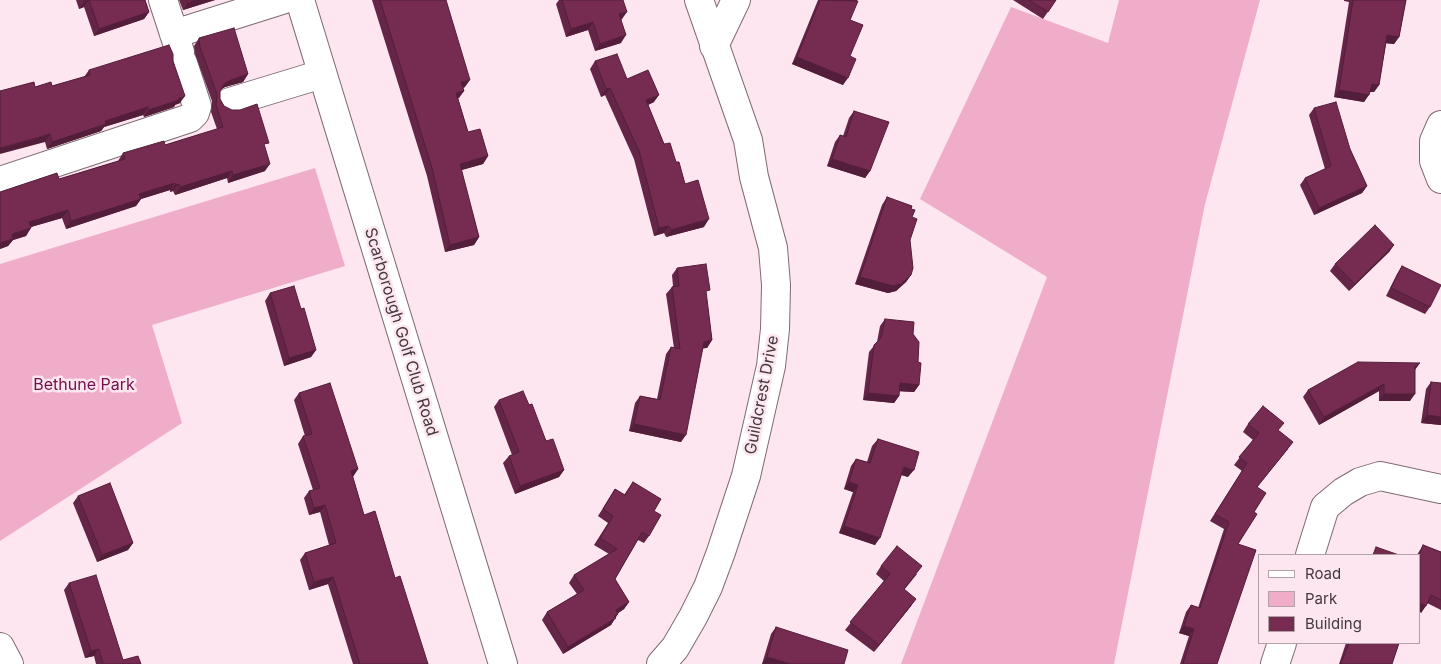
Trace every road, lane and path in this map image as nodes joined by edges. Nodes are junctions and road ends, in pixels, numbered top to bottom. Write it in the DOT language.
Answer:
graph roads {
  1 [pos="163,0"];
  2 [pos="282,0"];
  3 [pos="300,0"];
  4 [pos="699,0"];
  5 [pos="736,0"];
  6 [pos="714,46"];
  7 [pos="179,50"];
  8 [pos="322,74"];
  9 [pos="214,107"];
  10 [pos="1441,124"];
  11 [pos="1441,179"];
  12 [pos="0,181"];
  13 [pos="1441,489"];
  14 [pos="1310,554"];
  15 [pos="1282,644"];
  16 [pos="0,647"];
  17 [pos="9,664"];
  18 [pos="503,664"];
  19 [pos="661,664"];
  20 [pos="1275,664"];
  1 -- 7 [label="street"];
  2 -- 7 [label="street"];
  3 -- 8 [label="street, Scarborough Golf Club Road"];
  4 -- 6 [label="street, Guildcrest Drive"];
  5 -- 6 [label="street"];
  6 -- 19 [label="street, Guildcrest Drive"];
  7 -- 9 [label="street"];
  8 -- 9 [label="street"];
  8 -- 18 [label="street, Scarborough Golf Club Road"];
  9 -- 12 [label="street"];
  10 -- 11 [label="street"];
  13 -- 14 [label="street"];
  15 -- 20 [label="street"];
  16 -- 17 [label="street"];
}
